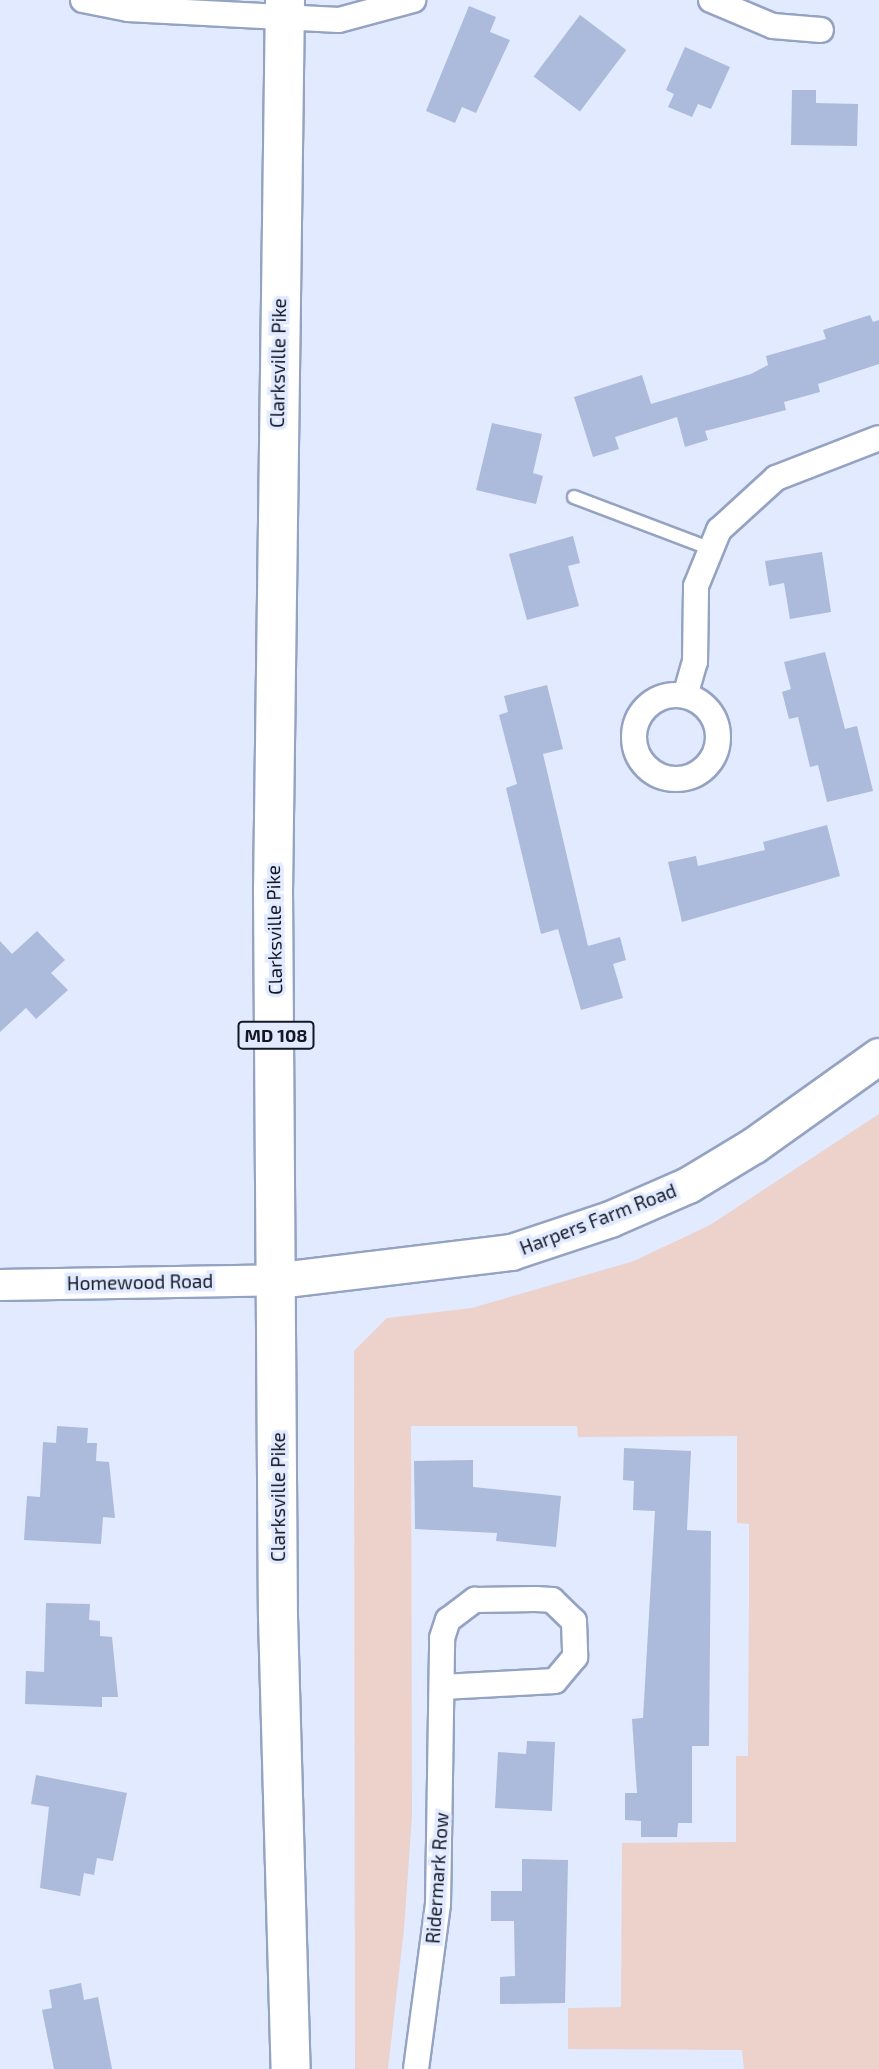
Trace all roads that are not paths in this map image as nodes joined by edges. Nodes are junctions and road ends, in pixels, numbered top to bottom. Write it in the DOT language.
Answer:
graph roads {
  1 [pos="83,0"];
  2 [pos="413,0"];
  3 [pos="711,0"];
  4 [pos="285,9"];
  5 [pos="821,30"];
  6 [pos="879,438"];
  7 [pos="574,497"];
  8 [pos="709,548"];
  9 [pos="685,696"];
  10 [pos="879,1056"];
  11 [pos="279,1280"];
  12 [pos="0,1285"];
  13 [pos="442,1687"];
  14 [pos="291,2069"];
  15 [pos="416,2069"];
  1 -- 4 [label="street"];
  2 -- 4 [label="street"];
  3 -- 5 [label="street"];
  4 -- 11 [label="main road, Clarksville Pike / MD 108"];
  6 -- 8 [label="street"];
  7 -- 8 [label="lane"];
  8 -- 9 [label="street"];
  10 -- 11 [label="main road, Harpers Farm Road"];
  11 -- 12 [label="street, Homewood Road"];
  11 -- 14 [label="main road, Clarksville Pike / MD 108"];
  13 -- 13 [label="street, Ridermark Row"];
  13 -- 15 [label="street, Ridermark Row"];
}
